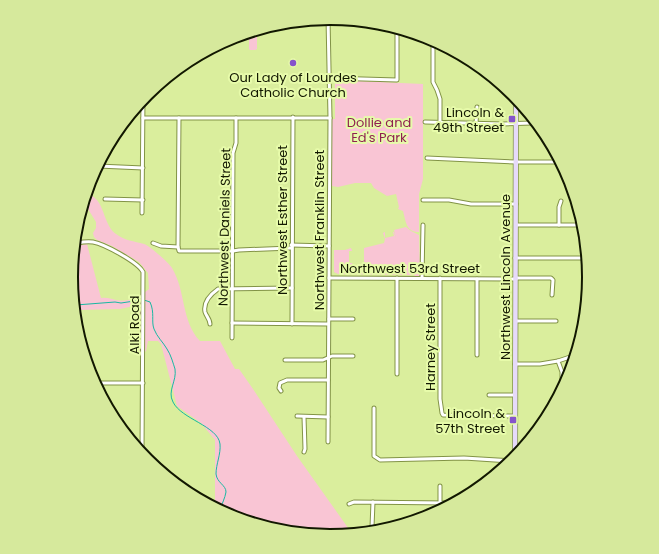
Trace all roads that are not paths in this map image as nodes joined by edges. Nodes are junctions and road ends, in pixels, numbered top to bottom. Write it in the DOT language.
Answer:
graph roads {
  1 [pos="328,25"];
  2 [pos="397,34"];
  3 [pos="433,47"];
  4 [pos="329,78"];
  5 [pos="143,107"];
  6 [pos="477,107"];
  7 [pos="516,108"];
  8 [pos="293,117"];
  9 [pos="144,118"];
  10 [pos="178,118"];
  11 [pos="236,118"];
  12 [pos="330,118"];
  13 [pos="425,122"];
  14 [pos="440,122"];
  15 [pos="476,123"];
  16 [pos="516,123"];
  17 [pos="528,123"];
  18 [pos="427,158"];
  19 [pos="516,162"];
  20 [pos="554,162"];
  21 [pos="103,166"];
  22 [pos="143,168"];
  23 [pos="105,199"];
  24 [pos="143,200"];
  25 [pos="423,200"];
  26 [pos="561,201"];
  27 [pos="516,204"];
  28 [pos="142,213"];
  29 [pos="516,225"];
  30 [pos="559,225"];
  31 [pos="576,225"];
  32 [pos="423,226"];
  33 [pos="80,243"];
  34 [pos="154,243"];
  35 [pos="329,246"];
  36 [pos="178,247"];
  37 [pos="291,247"];
  38 [pos="233,251"];
  39 [pos="515,258"];
  40 [pos="581,258"];
  41 [pos="329,278"];
  42 [pos="397,278"];
  43 [pos="422,278"];
  44 [pos="440,278"];
  45 [pos="516,278"];
  46 [pos="477,279"];
  47 [pos="232,288"];
  48 [pos="292,288"];
  49 [pos="552,295"];
  50 [pos="328,319"];
  51 [pos="353,319"];
  52 [pos="516,321"];
  53 [pos="556,321"];
  54 [pos="232,323"];
  55 [pos="210,324"];
  56 [pos="292,324"];
  57 [pos="328,324"];
  58 [pos="232,338"];
  59 [pos="477,355"];
  60 [pos="354,356"];
  61 [pos="328,357"];
  62 [pos="568,358"];
  63 [pos="286,360"];
  64 [pos="558,361"];
  65 [pos="515,364"];
  66 [pos="562,373"];
  67 [pos="397,374"];
  68 [pos="328,380"];
  69 [pos="101,383"];
  70 [pos="143,383"];
  71 [pos="281,391"];
  72 [pos="489,394"];
  73 [pos="515,395"];
  74 [pos="374,408"];
  75 [pos="297,416"];
  76 [pos="515,416"];
  77 [pos="304,417"];
  78 [pos="328,417"];
  79 [pos="328,442"];
  80 [pos="142,445"];
  81 [pos="515,447"];
  82 [pos="304,452"];
  83 [pos="502,460"];
  84 [pos="440,486"];
  85 [pos="372,502"];
  86 [pos="440,503"];
  87 [pos="349,504"];
  88 [pos="372,525"];
  1 -- 4 [label="street, Northwest Franklin Street"];
  2 -- 4 [label="street"];
  3 -- 14 [label="street"];
  4 -- 12 [label="street, Northwest Franklin Street"];
  5 -- 9 [label="street"];
  6 -- 15 [label="street"];
  7 -- 16 [label="street, Northwest Lincoln Avenue"];
  8 -- 11 [label="street"];
  8 -- 12 [label="street"];
  8 -- 37 [label="street, Northwest Esther Street"];
  9 -- 10 [label="street"];
  9 -- 22 [label="street"];
  10 -- 11 [label="street"];
  10 -- 36 [label="street"];
  11 -- 38 [label="street, Northwest Daniels Street"];
  12 -- 35 [label="street, Northwest Franklin Street"];
  13 -- 14 [label="street"];
  14 -- 15 [label="street"];
  15 -- 16 [label="street"];
  16 -- 17 [label="street"];
  16 -- 19 [label="street, Northwest Lincoln Avenue"];
  18 -- 19 [label="street"];
  19 -- 20 [label="street"];
  19 -- 27 [label="street, Northwest Lincoln Avenue"];
  21 -- 22 [label="street"];
  22 -- 24 [label="street"];
  23 -- 24 [label="street"];
  24 -- 28 [label="street"];
  25 -- 27 [label="street"];
  26 -- 30 [label="street"];
  27 -- 29 [label="street, Northwest Lincoln Avenue"];
  29 -- 30 [label="street"];
  29 -- 39 [label="street, Northwest Lincoln Avenue"];
  30 -- 31 [label="street"];
  32 -- 43 [label="street"];
  33 -- 70 [label="street, Alki Road"];
  34 -- 36 [label="street"];
  35 -- 37 [label="street"];
  35 -- 41 [label="street, Northwest Franklin Street"];
  36 -- 38 [label="street"];
  37 -- 38 [label="street"];
  37 -- 48 [label="street, Northwest Esther Street"];
  38 -- 47 [label="street, Northwest Daniels Street"];
  39 -- 40 [label="street"];
  39 -- 45 [label="street, Northwest Lincoln Avenue"];
  41 -- 42 [label="street, Northwest 53rd Street"];
  41 -- 50 [label="street, Northwest Franklin Street"];
  42 -- 43 [label="street, Northwest 53rd Street"];
  42 -- 67 [label="street"];
  43 -- 44 [label="street, Northwest 53rd Street"];
  44 -- 46 [label="street, Northwest 53rd Street"];
  44 -- 76 [label="street, Harney Street"];
  45 -- 46 [label="street, Northwest 53rd Street"];
  45 -- 49 [label="street, Northwest 53rd Street"];
  45 -- 52 [label="street, Northwest Lincoln Avenue"];
  46 -- 59 [label="street"];
  47 -- 48 [label="street"];
  47 -- 54 [label="street, Northwest Daniels Street"];
  47 -- 55 [label="street"];
  48 -- 56 [label="street, Northwest Esther Street"];
  50 -- 51 [label="street"];
  50 -- 57 [label="street, Northwest Franklin Street"];
  52 -- 53 [label="street"];
  52 -- 65 [label="street, Northwest Lincoln Avenue"];
  54 -- 56 [label="street"];
  54 -- 58 [label="street, Northwest Daniels Street"];
  56 -- 57 [label="street"];
  57 -- 61 [label="street, Northwest Franklin Street"];
  60 -- 61 [label="street"];
  61 -- 63 [label="street"];
  61 -- 68 [label="street, Northwest Franklin Street"];
  62 -- 64 [label="street"];
  64 -- 65 [label="street"];
  64 -- 66 [label="street"];
  65 -- 73 [label="street, Northwest Lincoln Avenue"];
  68 -- 71 [label="street"];
  68 -- 78 [label="street, Northwest Franklin Street"];
  69 -- 70 [label="street"];
  70 -- 80 [label="street, Alki Road"];
  72 -- 73 [label="street"];
  73 -- 76 [label="street, Northwest Lincoln Avenue"];
  74 -- 83 [label="street"];
  75 -- 77 [label="street"];
  76 -- 81 [label="street, Northwest Lincoln Avenue"];
  77 -- 78 [label="street"];
  77 -- 82 [label="street"];
  78 -- 79 [label="street, Northwest Franklin Street"];
  84 -- 86 [label="street"];
  85 -- 86 [label="street"];
  85 -- 87 [label="street"];
  85 -- 88 [label="street"];
}
